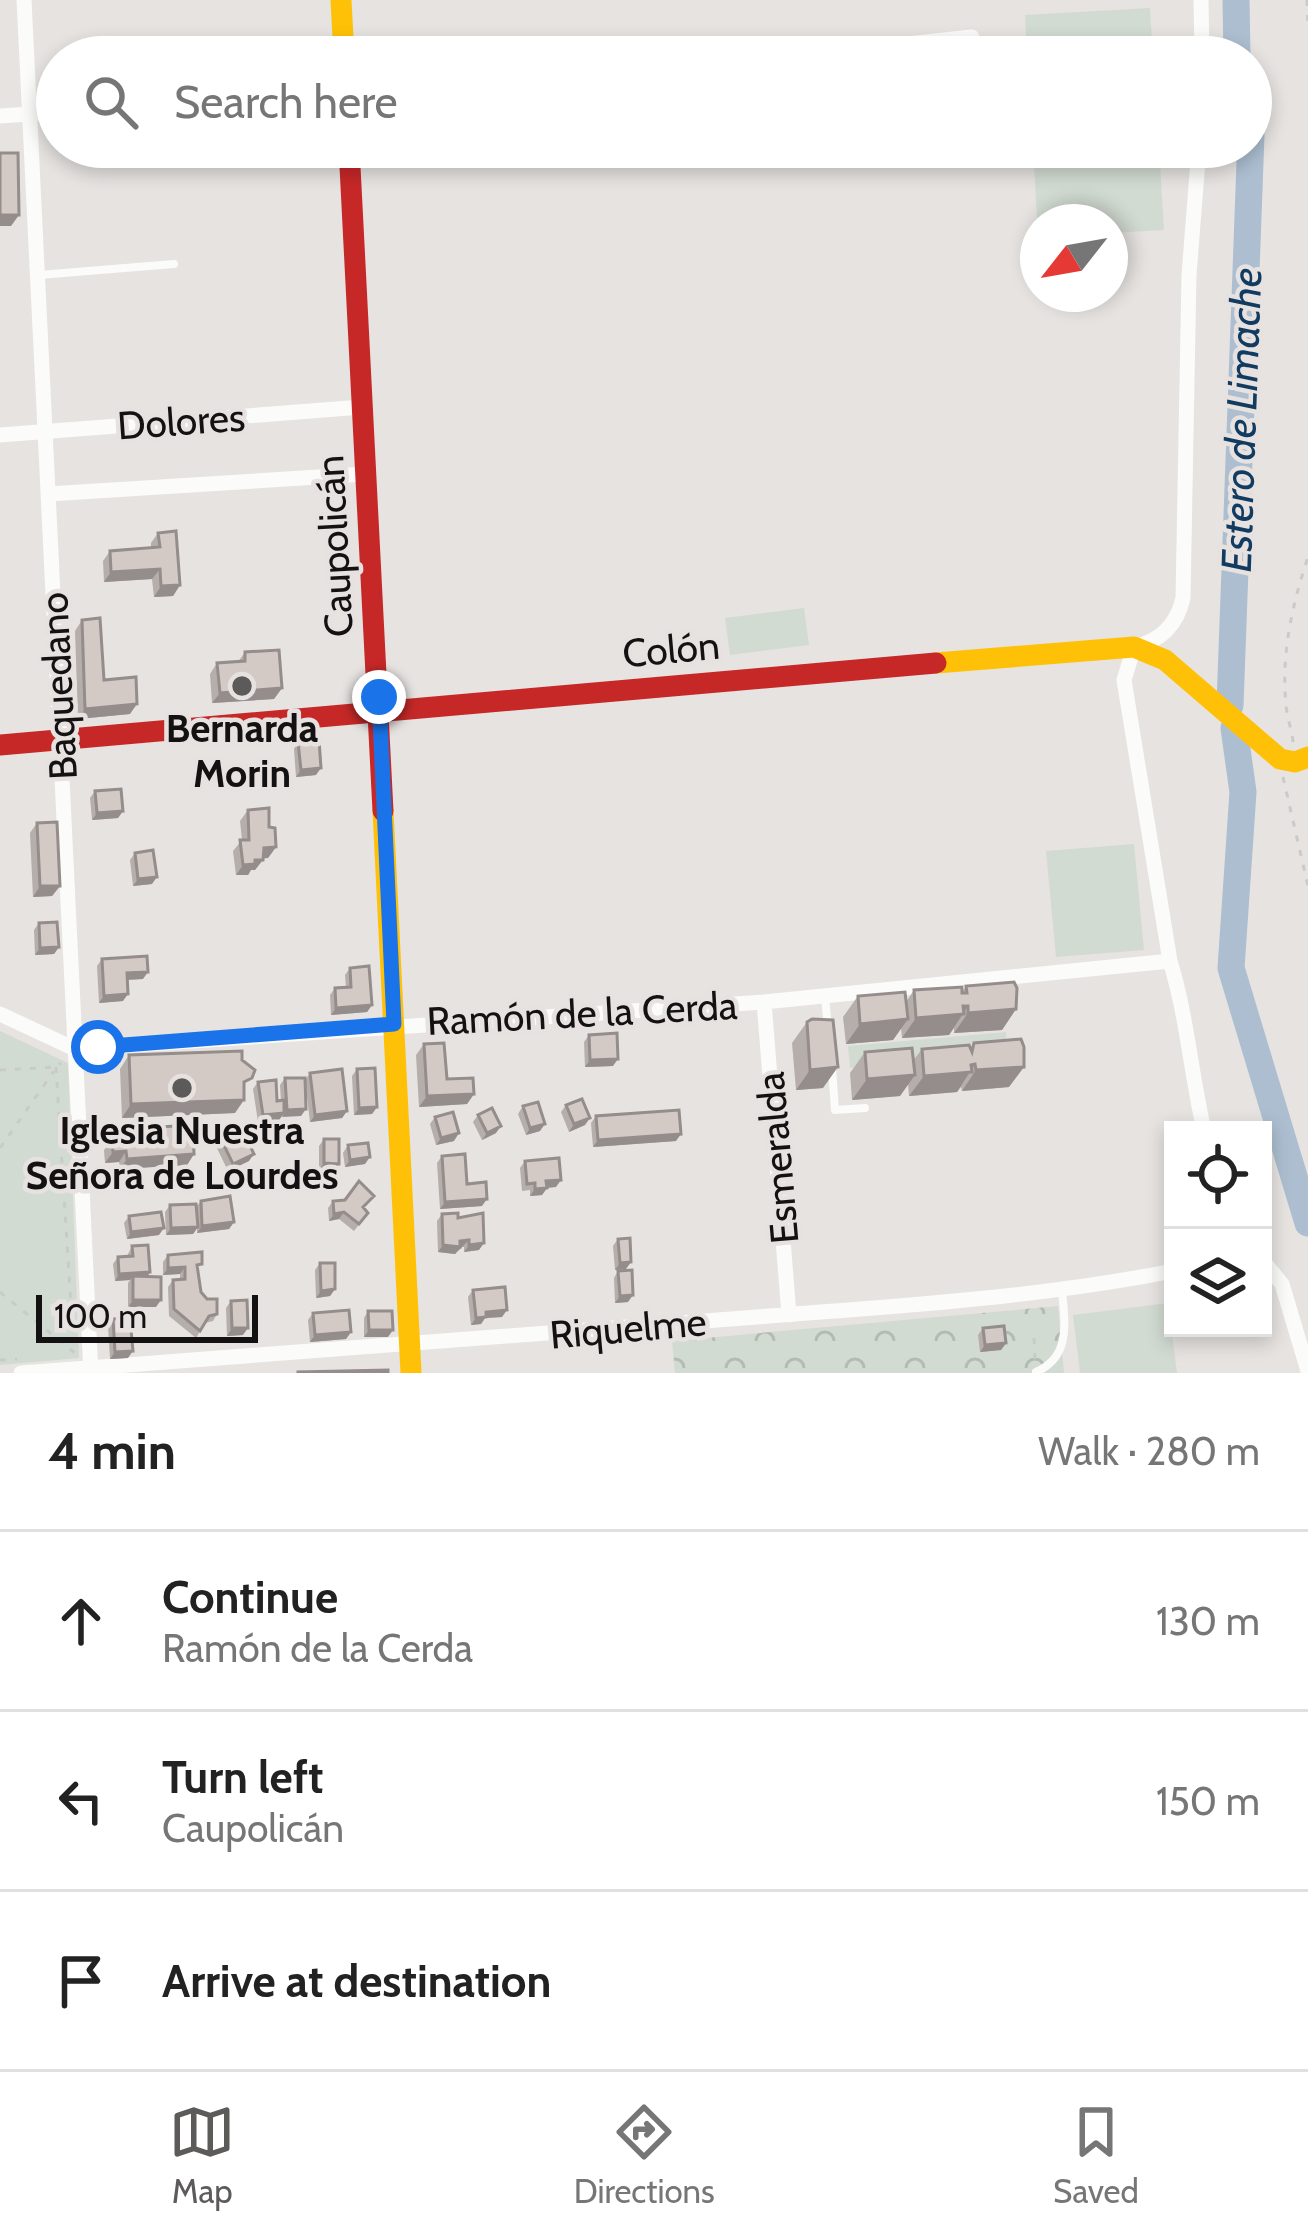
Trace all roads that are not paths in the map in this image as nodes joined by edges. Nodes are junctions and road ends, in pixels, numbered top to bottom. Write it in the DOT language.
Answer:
graph roads {
  1 [pos="24,0"];
  2 [pos="341,0"];
  3 [pos="1201,0"];
  4 [pos="343,36"];
  5 [pos="1202,36"];
  6 [pos="30,114"];
  7 [pos="36,114"];
  8 [pos="0,116"];
  9 [pos="350,168"];
  10 [pos="1197,168"];
  11 [pos="174,264"];
  12 [pos="39,275"];
  13 [pos="362,407"];
  14 [pos="46,432"];
  15 [pos="0,435"];
  16 [pos="366,474"];
  17 [pos="48,494"];
  18 [pos="1134,647"];
  19 [pos="379,709"];
  20 [pos="60,740"];
  21 [pos="0,745"];
  22 [pos="1294,760"];
  23 [pos="1170,961"];
  24 [pos="825,995"];
  25 [pos="764,1002"];
  26 [pos="0,1014"];
  27 [pos="394,1024"];
  28 [pos="829,1041"];
  29 [pos="75,1049"];
  30 [pos="831,1064"];
  31 [pos="865,1108"];
  32 [pos="1202,1121"];
  33 [pos="1272,1271"];
  34 [pos="1164,1272"];
  35 [pos="1062,1289"];
  36 [pos="789,1315"];
  37 [pos="410,1347"];
  38 [pos="20,1366"];
  39 [pos="88,1371"];
  40 [pos="1308,1371"];
  41 [pos="1036,1372"];
  42 [pos="412,1373"];
  1 -- 6 [label="street, Baquedano"];
  2 -- 4 [label="street"];
  3 -- 5 [label="street"];
  6 -- 7 [label="street"];
  6 -- 8 [label="street"];
  6 -- 12 [label="street, Baquedano"];
  9 -- 13 [label="street, Caupolicán"];
  10 -- 18 [label="street"];
  11 -- 12 [label="lane"];
  12 -- 14 [label="street, Baquedano"];
  13 -- 14 [label="street, Dolores"];
  13 -- 16 [label="street, Caupolicán"];
  14 -- 15 [label="street, Dolores"];
  14 -- 17 [label="street, Baquedano"];
  16 -- 17 [label="street"];
  16 -- 19 [label="street, Caupolicán"];
  17 -- 20 [label="street, Baquedano"];
  18 -- 19 [label="street, Colón"];
  18 -- 22 [label="street"];
  18 -- 23 [label="street"];
  19 -- 20 [label="street, Colón"];
  19 -- 27 [label="street, Caupolicán"];
  20 -- 21 [label="street, Colón"];
  20 -- 29 [label="street, Baquedano"];
  23 -- 24 [label="street, Ramón de la Cerda"];
  23 -- 32 [label="street"];
  24 -- 25 [label="street, Ramón de la Cerda"];
  24 -- 28 [label="lane"];
  25 -- 27 [label="street, Ramón de la Cerda"];
  25 -- 36 [label="street, Esmeralda"];
  26 -- 29 [label="street, Ramón de la Cerda"];
  27 -- 29 [label="street, Ramón de la Cerda"];
  27 -- 37 [label="street, Caupolicán"];
  29 -- 39 [label="street, Baquedano"];
  30 -- 31 [label="lane"];
  33 -- 40 [label="street"];
  34 -- 35 [label="street, Riquelme"];
  35 -- 36 [label="street, Riquelme"];
  35 -- 41 [label="lane"];
  36 -- 37 [label="street, Riquelme"];
  37 -- 39 [label="street, Riquelme"];
  37 -- 42 [label="street, Caupolicán"];
  38 -- 39 [label="street, Riquelme"];
}
